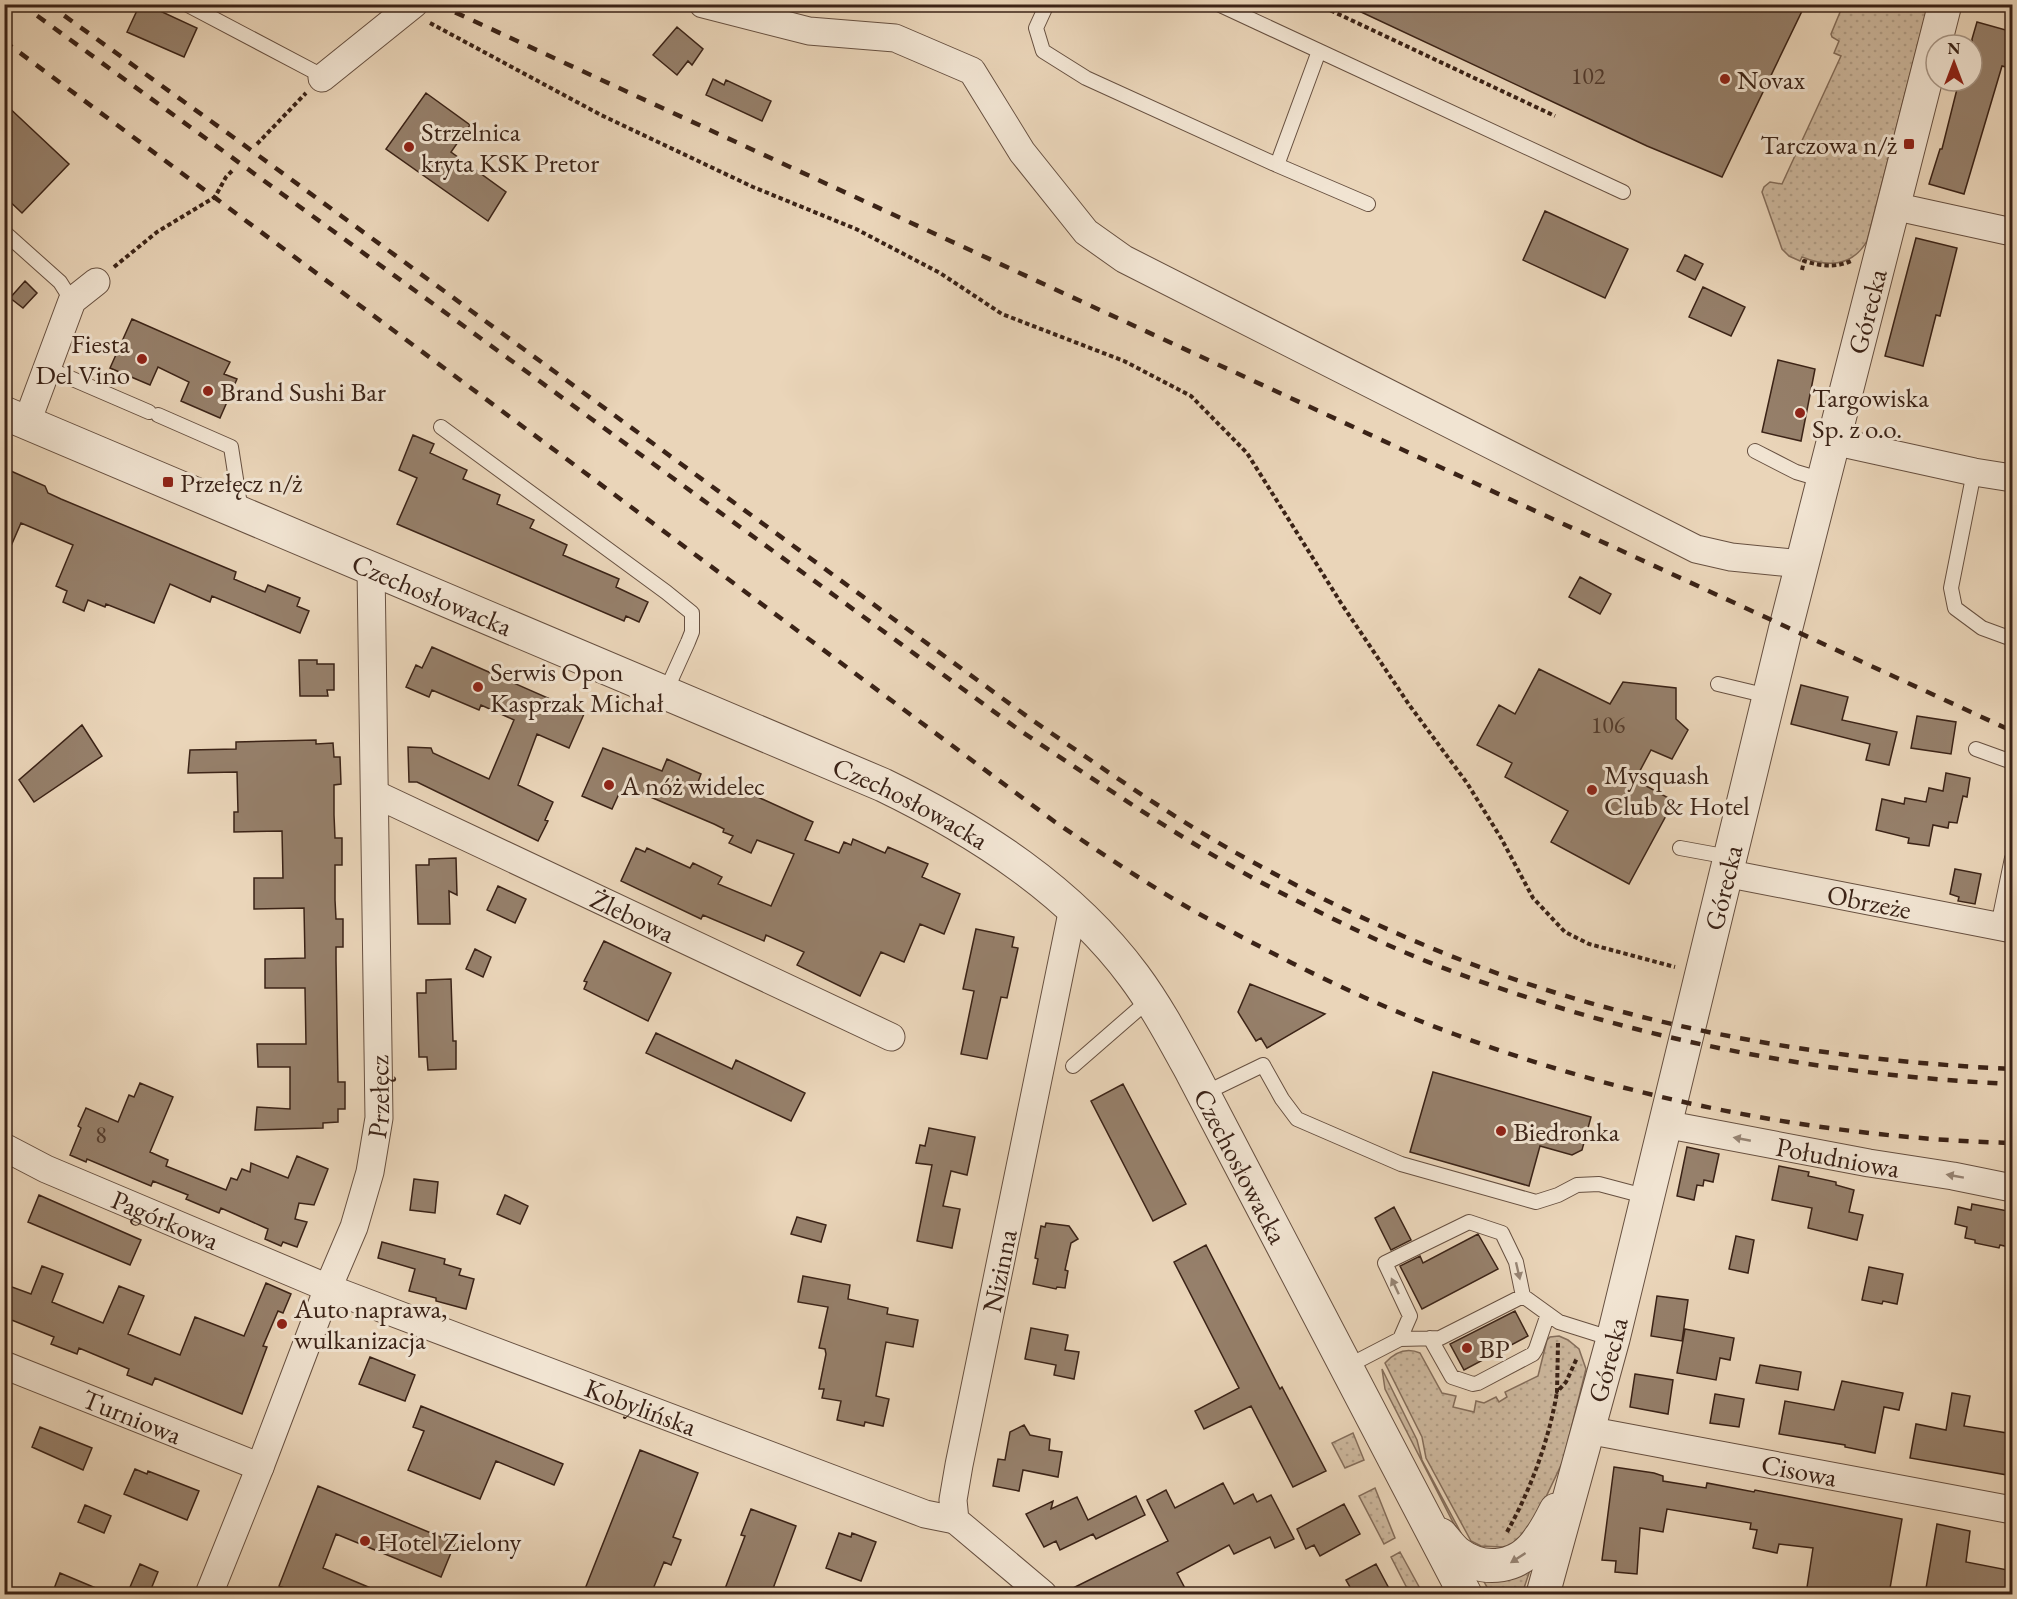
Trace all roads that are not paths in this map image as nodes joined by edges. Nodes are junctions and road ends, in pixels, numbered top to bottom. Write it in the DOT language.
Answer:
graph roads {
  1 [pos="186,4"];
  2 [pos="703,4"];
  3 [pos="1047,4"];
  4 [pos="1218,4"];
  5 [pos="1945,4"];
  6 [pos="414,5"];
  7 [pos="1319,51"];
  8 [pos="322,78"];
  9 [pos="1277,165"];
  10 [pos="1623,192"];
  11 [pos="1368,204"];
  12 [pos="1893,206"];
  13 [pos="4,232"];
  14 [pos="2013,232"];
  15 [pos="96,282"];
  16 [pos="72,301"];
  17 [pos="47,368"];
  18 [pos="16,418"];
  19 [pos="441,427"];
  20 [pos="1833,441"];
  21 [pos="1755,451"];
  22 [pos="1974,472"];
  23 [pos="2013,478"];
  24 [pos="1823,480"];
  25 [pos="241,514"];
  26 [pos="1802,564"];
  27 [pos="371,568"];
  28 [pos="2013,639"];
  29 [pos="1718,684"];
  30 [pos="665,693"];
  31 [pos="1768,696"];
  32 [pos="1976,749"];
  33 [pos="2013,762"];
  34 [pos="375,794"];
  35 [pos="1680,848"];
  36 [pos="2013,858"];
  37 [pos="1727,865"];
  38 [pos="1072,908"];
  39 [pos="2005,928"];
  40 [pos="1150,999"];
  41 [pos="891,1037"];
  42 [pos="1074,1066"];
  43 [pos="1203,1094"];
  44 [pos="4,1124"];
  45 [pos="1664,1124"];
  46 [pos="5,1147"];
  47 [pos="2013,1188"];
  48 [pos="1649,1197"];
  49 [pos="328,1288"];
  50 [pos="1523,1296"];
  51 [pos="1548,1314"];
  52 [pos="1430,1338"];
  53 [pos="1400,1339"];
  54 [pos="1613,1339"];
  55 [pos="4,1365"];
  56 [pos="1346,1367"];
  57 [pos="1587,1430"];
  58 [pos="260,1467"];
  59 [pos="1575,1477"];
  60 [pos="2013,1510"];
  61 [pos="1420,1511"];
  62 [pos="956,1521"];
  63 [pos="209,1594"];
  64 [pos="1042,1594"];
  65 [pos="1465,1594"];
  66 [pos="1543,1594"];
  1 -- 8 [label="lane"];
  2 -- 26 [label="street"];
  3 -- 9 [label="lane"];
  4 -- 7 [label="lane"];
  5 -- 12 [label="street, Górecka"];
  6 -- 8 [label="street"];
  7 -- 9 [label="lane"];
  7 -- 10 [label="lane"];
  9 -- 11 [label="lane"];
  12 -- 14 [label="street"];
  12 -- 20 [label="street, Górecka"];
  13 -- 16 [label="lane"];
  15 -- 16 [label="street"];
  16 -- 17 [label="street"];
  17 -- 18 [label="street"];
  17 -- 25 [label="lane"];
  18 -- 25 [label="street, Czechosłowacka"];
  19 -- 30 [label="lane"];
  20 -- 22 [label="street"];
  20 -- 24 [label="street, Górecka"];
  21 -- 24 [label="lane"];
  22 -- 23 [label="street"];
  22 -- 28 [label="lane"];
  24 -- 26 [label="street, Górecka"];
  25 -- 27 [label="street, Czechosłowacka"];
  26 -- 31 [label="street, Górecka"];
  27 -- 30 [label="street, Czechosłowacka"];
  27 -- 34 [label="street, Przełęcz"];
  29 -- 31 [label="lane"];
  30 -- 38 [label="street, Czechosłowacka"];
  31 -- 37 [label="street, Górecka"];
  32 -- 33 [label="lane"];
  34 -- 41 [label="street, Żlebowa"];
  34 -- 49 [label="street, Przełęcz"];
  35 -- 37 [label="lane"];
  36 -- 39 [label="lane"];
  37 -- 39 [label="street, Obrzeże"];
  37 -- 45 [label="street, Górecka"];
  38 -- 40 [label="street, Czechosłowacka"];
  38 -- 62 [label="street, Nizinna"];
  40 -- 42 [label="lane"];
  40 -- 43 [label="street, Czechosłowacka"];
  43 -- 48 [label="lane"];
  43 -- 56 [label="street, Czechosłowacka"];
  44 -- 46 [label="street"];
  47 -- 45 [label="street, Południowa, one-way"];
  45 -- 48 [label="street, Górecka"];
  46 -- 49 [label="street, Pagórkowa"];
  48 -- 54 [label="street, Górecka"];
  49 -- 58 [label="street, Przełęcz"];
  49 -- 62 [label="street, Kobylińska"];
  50 -- 51 [label="lane"];
  50 -- 52 [label="lane"];
  53 -- 50 [label="lane, one-way"];
  51 -- 52 [label="lane"];
  51 -- 54 [label="lane"];
  52 -- 53 [label="lane"];
  53 -- 56 [label="lane"];
  54 -- 57 [label="street, Górecka"];
  55 -- 58 [label="street, Turniowa"];
  56 -- 61 [label="street, Czechosłowacka"];
  57 -- 59 [label="street, Górecka"];
  57 -- 60 [label="street, Cisowa"];
  58 -- 63 [label="street, Przełęcz"];
  59 -- 61 [label="street, one-way"];
  59 -- 66 [label="street, Górecka"];
  61 -- 65 [label="street, Czechosłowacka"];
  62 -- 64 [label="street"];
}
